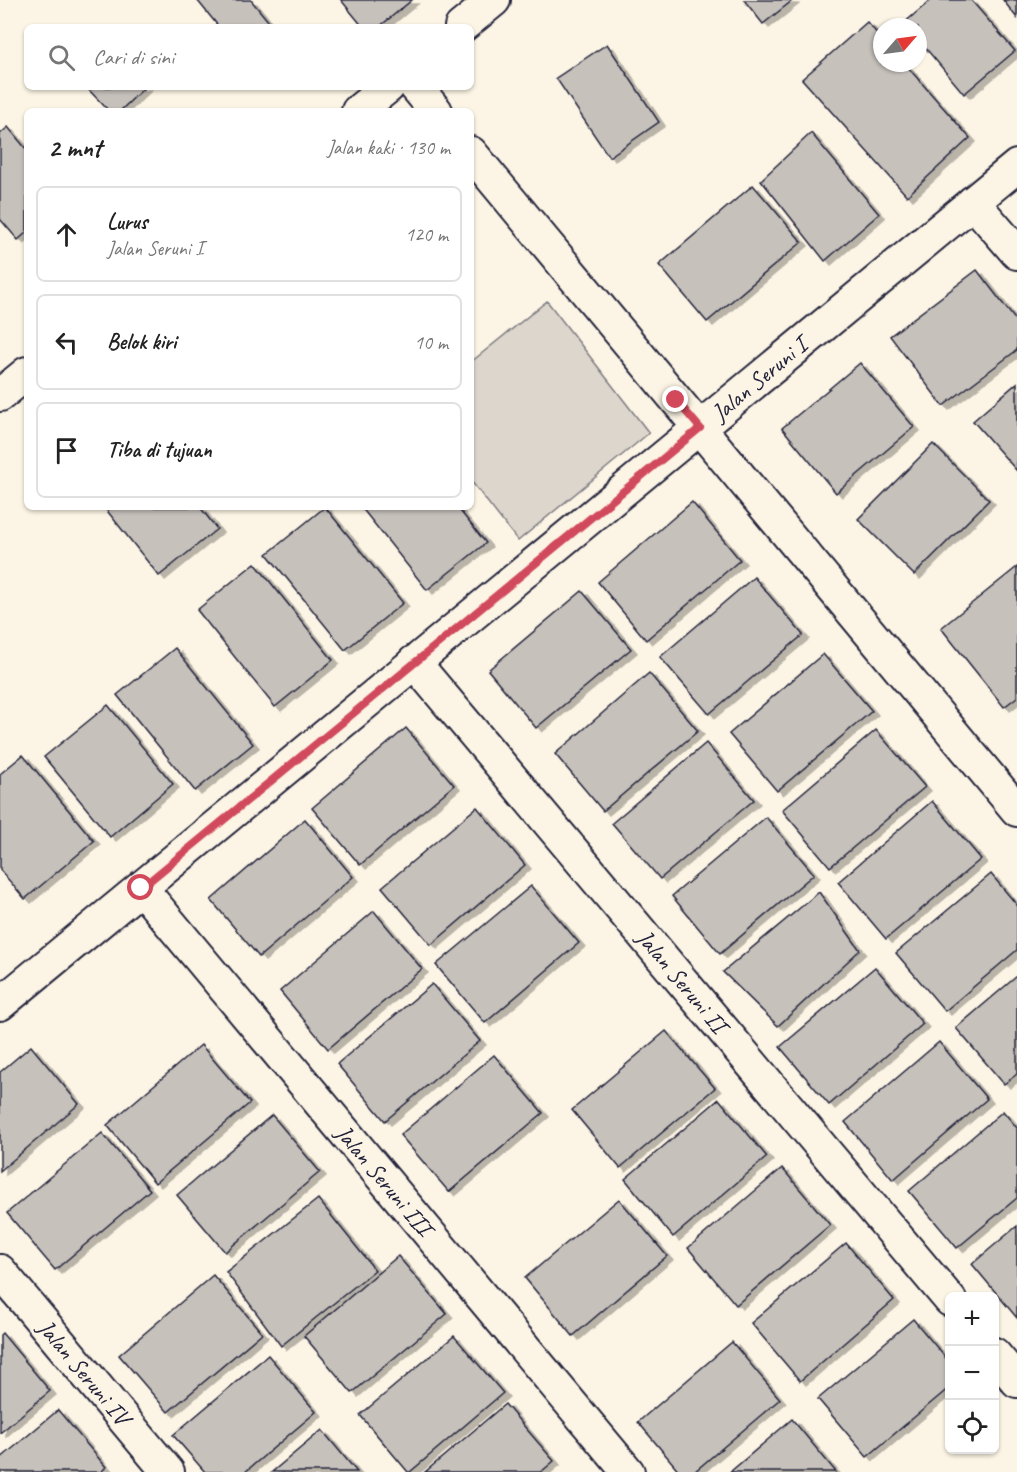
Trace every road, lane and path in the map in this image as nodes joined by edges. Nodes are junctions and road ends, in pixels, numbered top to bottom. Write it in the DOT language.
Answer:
graph roads {
  1 [pos="494,0"];
  2 [pos="465,24"];
  3 [pos="384,90"];
  4 [pos="418,90"];
  5 [pos="362,108"];
  6 [pos="434,108"];
  7 [pos="474,157"];
  8 [pos="1017,166"];
  9 [pos="973,202"];
  10 [pos="1017,254"];
  11 [pos="24,375"];
  12 [pos="0,395"];
  13 [pos="700,428"];
  14 [pos="414,662"];
  15 [pos="1017,810"];
  16 [pos="141,888"];
  17 [pos="0,1004"];
  18 [pos="0,1271"];
  19 [pos="945,1294"];
  20 [pos="999,1360"];
  21 [pos="1017,1381"];
  22 [pos="168,1472"];
  23 [pos="628,1472"];
  1 -- 2 [label="street"];
  3 -- 5 [label="street"];
  4 -- 6 [label="street"];
  7 -- 13 [label="street"];
  8 -- 9 [label="street, Jalan Seruni I"];
  9 -- 10 [label="street"];
  9 -- 13 [label="street, Jalan Seruni I"];
  11 -- 12 [label="street"];
  13 -- 14 [label="street, Jalan Seruni I"];
  13 -- 15 [label="street"];
  14 -- 16 [label="street, Jalan Seruni I"];
  14 -- 19 [label="street, Jalan Seruni II"];
  16 -- 17 [label="street, Jalan Seruni I"];
  16 -- 23 [label="street, Jalan Seruni III"];
  18 -- 22 [label="street, Jalan Seruni IV"];
  20 -- 21 [label="street"];
}
